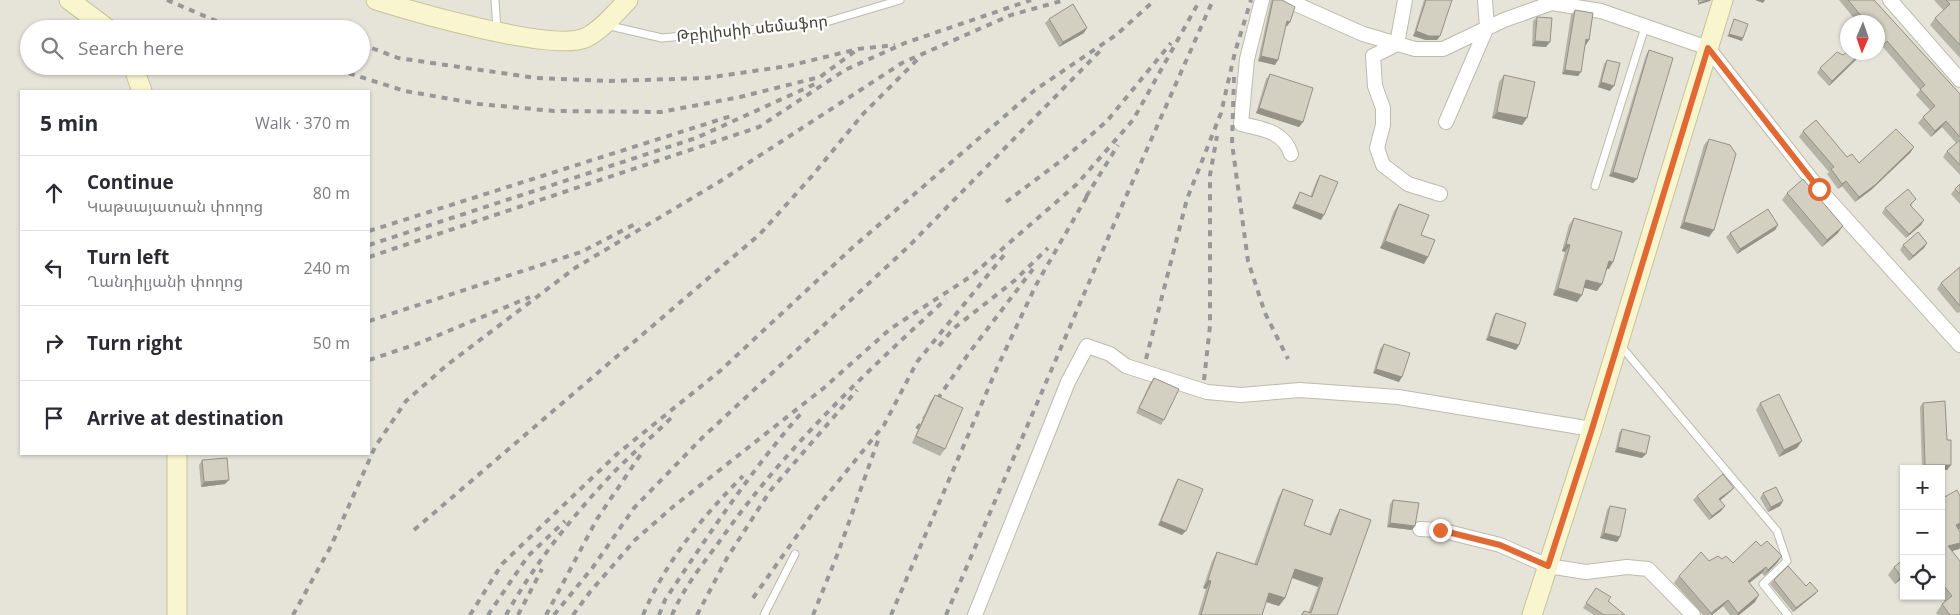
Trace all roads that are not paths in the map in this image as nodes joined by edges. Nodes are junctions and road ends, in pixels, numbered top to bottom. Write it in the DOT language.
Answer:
graph roads {
  1 [pos="69,0"];
  2 [pos="376,0"];
  3 [pos="496,0"];
  4 [pos="628,0"];
  5 [pos="900,0"];
  6 [pos="1262,0"];
  7 [pos="1287,0"];
  8 [pos="1404,0"];
  9 [pos="1485,0"];
  10 [pos="1724,0"];
  11 [pos="1890,0"];
  12 [pos="891,2"];
  13 [pos="96,20"];
  14 [pos="603,24"];
  15 [pos="1646,27"];
  16 [pos="1487,28"];
  17 [pos="497,31"];
  18 [pos="1396,44"];
  19 [pos="1708,48"];
  20 [pos="136,75"];
  21 [pos="1960,80"];
  22 [pos="142,90"];
  23 [pos="1446,122"];
  24 [pos="1291,154"];
  25 [pos="1596,186"];
  26 [pos="1440,194"];
  27 [pos="1618,343"];
  28 [pos="1960,345"];
  29 [pos="1592,429"];
  30 [pos="177,455"];
  31 [pos="1420,529"];
  32 [pos="795,554"];
  33 [pos="1548,566"];
  34 [pos="177,615"];
  35 [pos="764,615"];
  36 [pos="975,615"];
  37 [pos="1532,615"];
  38 [pos="1692,615"];
  39 [pos="1788,615"];
  1 -- 13 [label="main road"];
  2 -- 17 [label="main road"];
  3 -- 17 [label="lane"];
  4 -- 14 [label="main road"];
  5 -- 12 [label="lane, Թբիլիսիի սեմաֆոր"];
  6 -- 24 [label="street"];
  7 -- 18 [label="street"];
  8 -- 18 [label="street"];
  9 -- 16 [label="street"];
  10 -- 19 [label="main road"];
  11 -- 21 [label="street"];
  12 -- 14 [label="lane, Թբիլիսիի սեմաֆոր"];
  14 -- 17 [label="main road"];
  15 -- 16 [label="street"];
  15 -- 19 [label="street"];
  15 -- 25 [label="lane"];
  16 -- 18 [label="street"];
  16 -- 23 [label="street"];
  18 -- 26 [label="street"];
  19 -- 27 [label="main road"];
  19 -- 28 [label="street"];
  20 -- 22 [label="main road"];
  27 -- 29 [label="main road"];
  27 -- 39 [label="lane"];
  29 -- 33 [label="main road"];
  29 -- 36 [label="street"];
  30 -- 34 [label="main road"];
  31 -- 33 [label="street"];
  32 -- 35 [label="lane"];
  33 -- 37 [label="main road"];
  33 -- 38 [label="street"];
}
